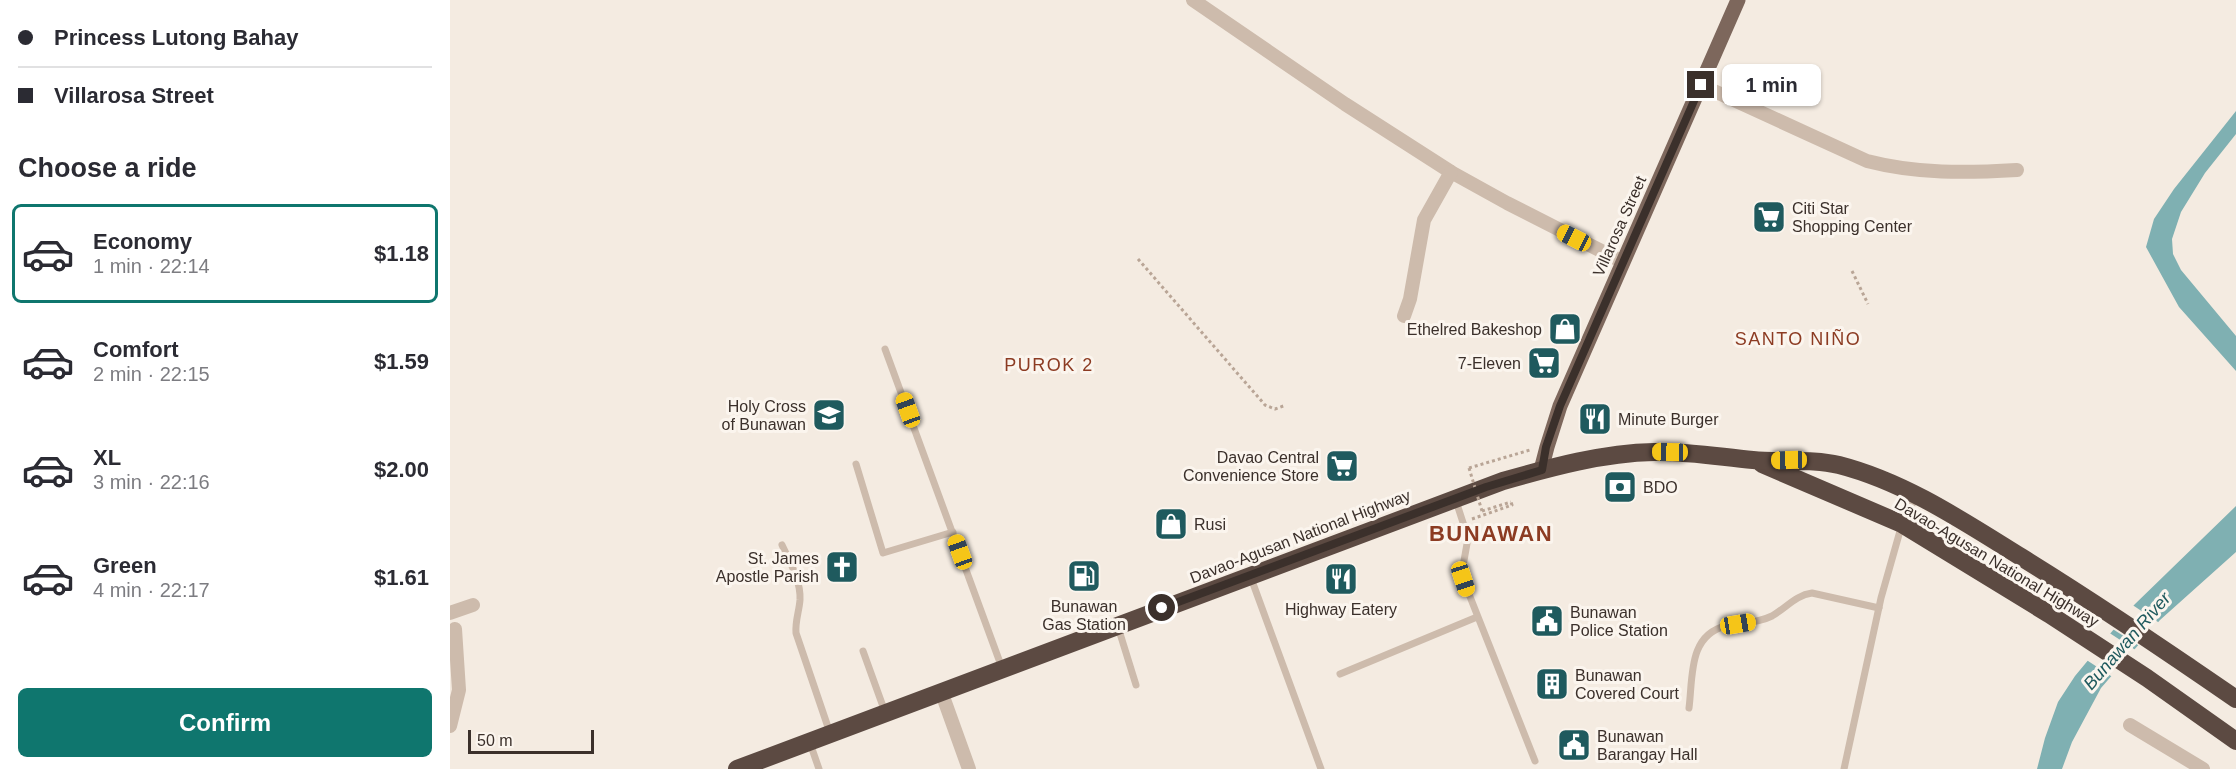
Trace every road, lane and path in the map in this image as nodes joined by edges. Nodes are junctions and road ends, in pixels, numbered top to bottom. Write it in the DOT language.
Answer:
graph roads {
  1 [pos="1193,0"];
  2 [pos="1738,0"];
  3 [pos="1701,85"];
  4 [pos="2017,170"];
  5 [pos="1450,172"];
  6 [pos="1138,259"];
  7 [pos="1623,262"];
  8 [pos="1852,271"];
  9 [pos="1868,304"];
  10 [pos="1404,316"];
  11 [pos="885,349"];
  12 [pos="1286,405"];
  13 [pos="1546,447"];
  14 [pos="1755,460"];
  15 [pos="856,464"];
  16 [pos="1542,470"];
  17 [pos="1917,494"];
  18 [pos="1455,499"];
  19 [pos="1464,522"];
  20 [pos="1902,524"];
  21 [pos="953,532"];
  22 [pos="783,545"];
  23 [pos="1250,576"];
  24 [pos="473,605"];
  25 [pos="1879,608"];
  26 [pos="450,613"];
  27 [pos="1477,617"];
  28 [pos="1118,625"];
  29 [pos="455,629"];
  30 [pos="863,651"];
  31 [pos="1002,668"];
  32 [pos="1340,674"];
  33 [pos="1136,685"];
  34 [pos="940,691"];
  35 [pos="2236,699"];
  36 [pos="1689,708"];
  37 [pos="885,712"];
  38 [pos="2130,725"];
  39 [pos="450,726"];
  40 [pos="830,733"];
  41 [pos="810,741"];
  42 [pos="2236,741"];
  43 [pos="1535,760"];
  44 [pos="737,769"];
  45 [pos="819,769"];
  46 [pos="969,769"];
  47 [pos="1321,769"];
  48 [pos="1844,769"];
  49 [pos="2203,769"];
  1 -- 5 [label="street"];
  2 -- 3 [label="main road, Villarosa Street"];
  3 -- 4 [label="street"];
  3 -- 7 [label="main road, Villarosa Street"];
  5 -- 7 [label="street"];
  5 -- 10 [label="street"];
  6 -- 12 [label="path"];
  7 -- 13 [label="main road, Villarosa Street"];
  8 -- 9 [label="path"];
  11 -- 21 [label="lane"];
  13 -- 16 [label="main road, Villarosa Street"];
  13 -- 19 [label="path, bridge"];
  14 -- 16 [label="highway, Davao-Agusan National Highway"];
  14 -- 17 [label="highway, Davao-Agusan National Highway"];
  14 -- 20 [label="highway, Davao-Agusan National Highway"];
  15 -- 21 [label="lane"];
  16 -- 18 [label="highway, Davao-Agusan National Highway"];
  17 -- 20 [label="lane"];
  17 -- 35 [label="highway, Davao-Agusan National Highway"];
  18 -- 19 [label="lane"];
  18 -- 23 [label="highway, Davao-Agusan National Highway"];
  19 -- 27 [label="lane"];
  20 -- 25 [label="lane"];
  20 -- 42 [label="highway, Davao-Agusan National Highway"];
  21 -- 31 [label="lane"];
  22 -- 40 [label="lane"];
  23 -- 28 [label="highway, Davao-Agusan National Highway"];
  23 -- 47 [label="lane"];
  24 -- 26 [label="street"];
  25 -- 36 [label="lane"];
  25 -- 48 [label="lane"];
  27 -- 32 [label="lane"];
  27 -- 43 [label="lane"];
  28 -- 31 [label="highway, Davao-Agusan National Highway"];
  28 -- 33 [label="lane"];
  29 -- 39 [label="street"];
  30 -- 37 [label="lane"];
  31 -- 34 [label="highway, Davao-Agusan National Highway"];
  34 -- 37 [label="highway, Davao-Agusan National Highway"];
  34 -- 46 [label="street"];
  37 -- 40 [label="highway, Davao-Agusan National Highway"];
  38 -- 49 [label="street"];
  40 -- 41 [label="highway, Davao-Agusan National Highway"];
  41 -- 44 [label="highway, Davao-Agusan National Highway"];
  41 -- 45 [label="lane"];
}
